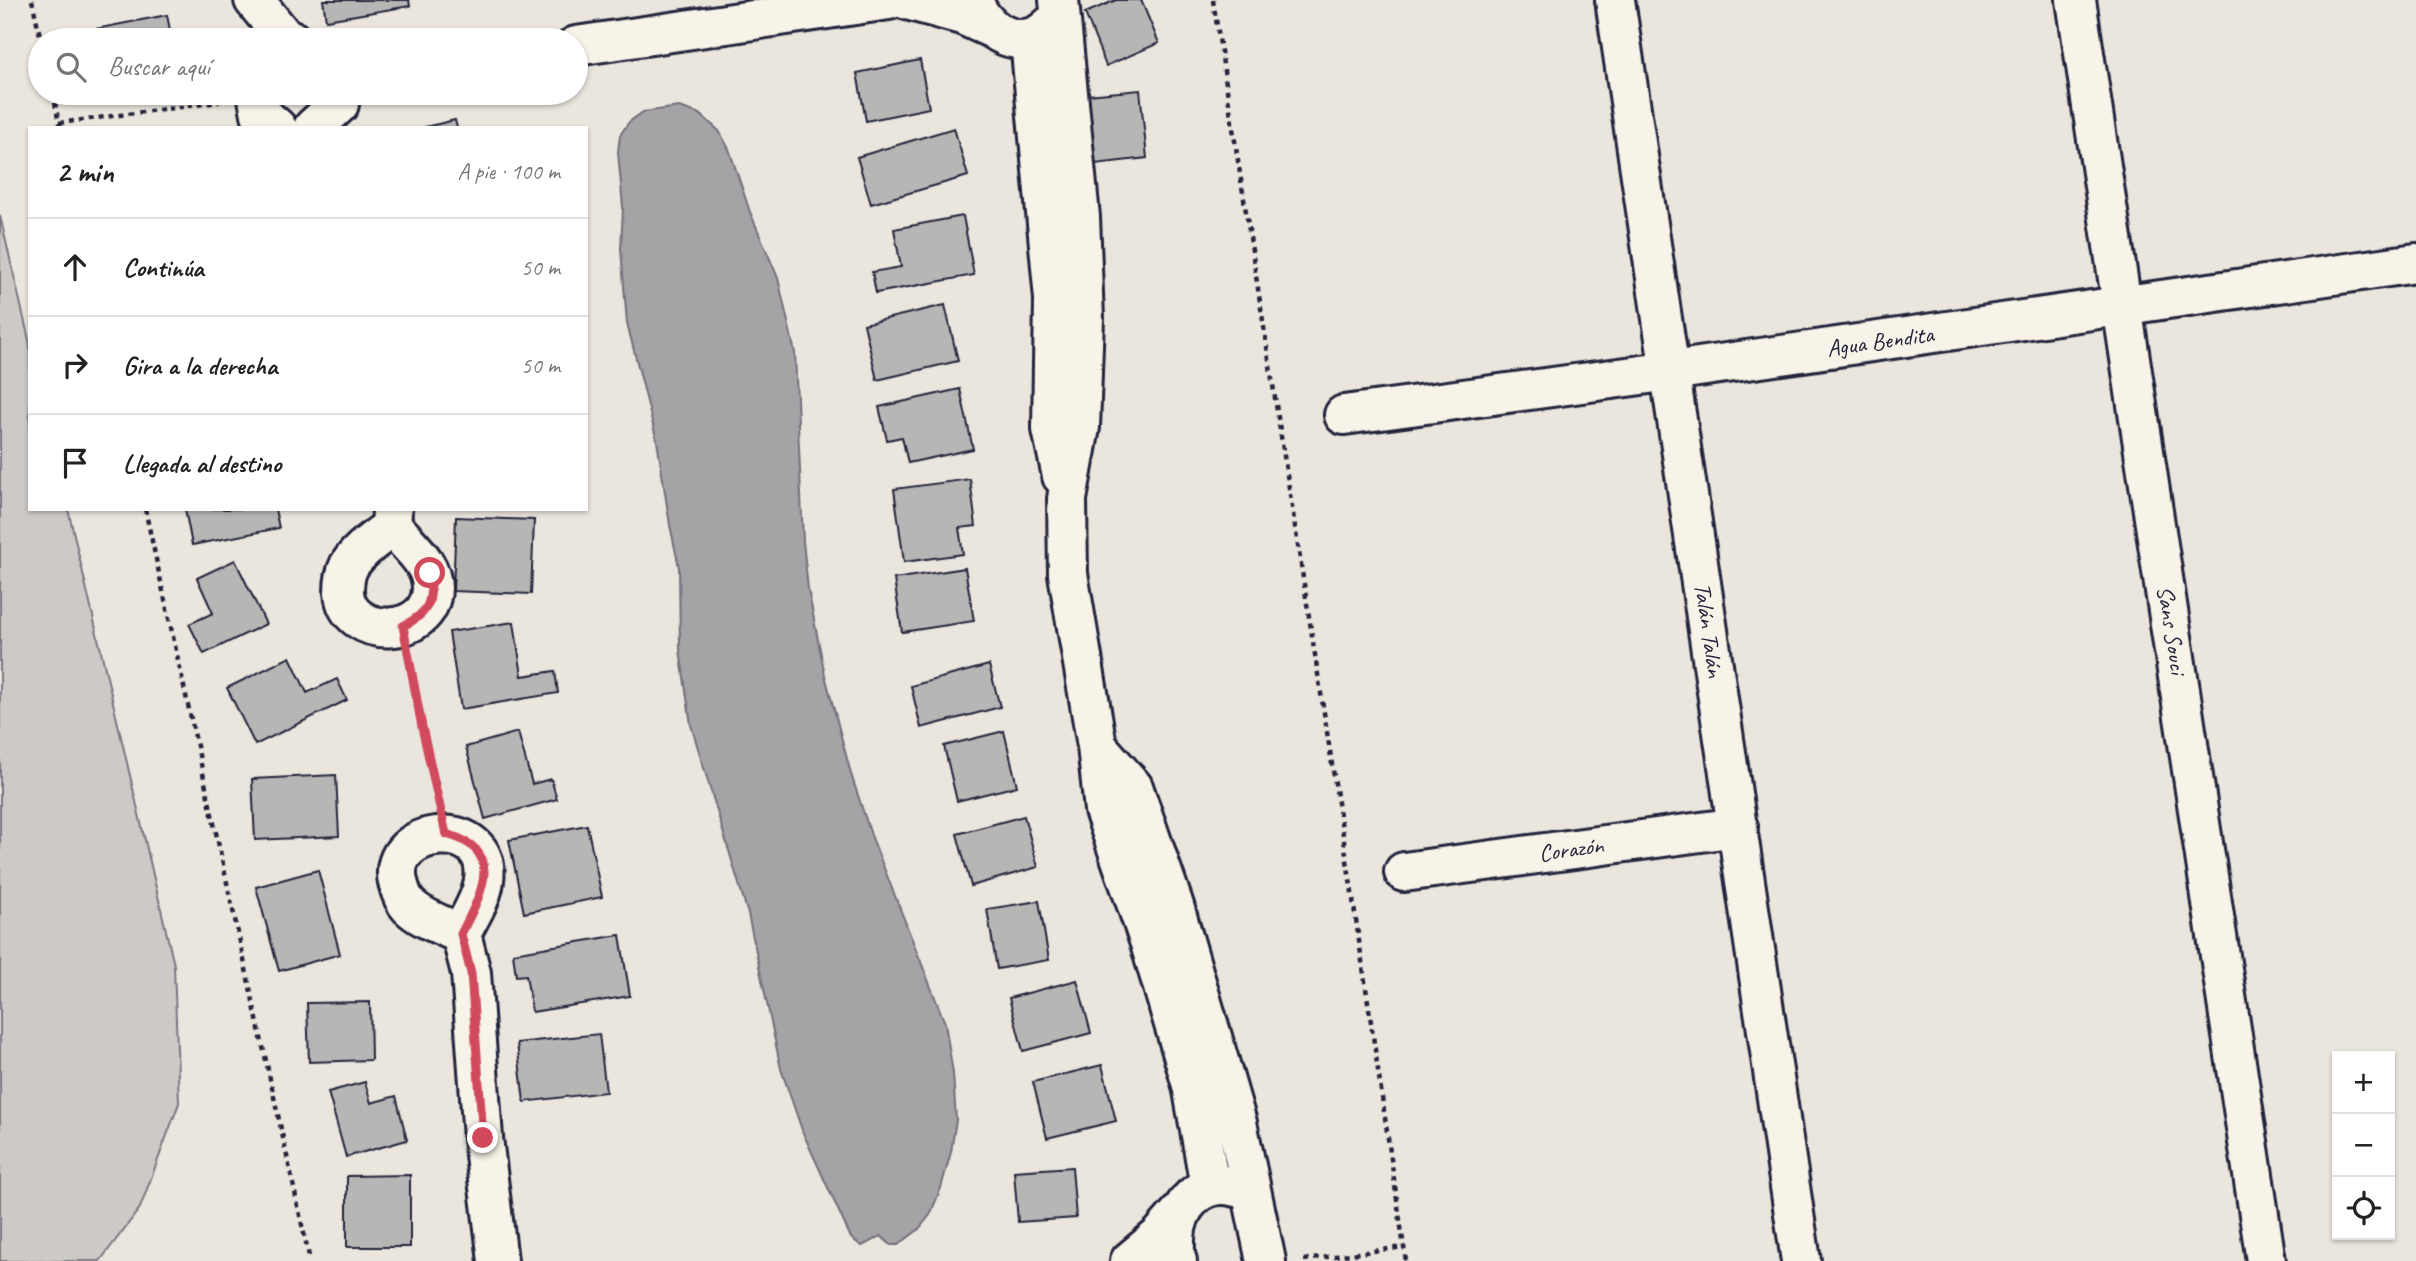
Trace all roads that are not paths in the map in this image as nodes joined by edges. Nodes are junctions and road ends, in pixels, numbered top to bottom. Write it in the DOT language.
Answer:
graph roads {
  1 [pos="252,0"];
  2 [pos="890,0"];
  3 [pos="907,0"];
  4 [pos="1615,0"];
  5 [pos="2076,0"];
  6 [pos="1059,8"];
  7 [pos="982,14"];
  8 [pos="251,28"];
  9 [pos="276,28"];
  10 [pos="1030,40"];
  11 [pos="588,44"];
  12 [pos="2416,263"];
  13 [pos="2123,306"];
  14 [pos="1671,371"];
  15 [pos="1344,415"];
  16 [pos="1067,499"];
  17 [pos="392,517"];
  18 [pos="1097,746"];
  19 [pos="1738,827"];
  20 [pos="1404,872"];
  21 [pos="461,934"];
  22 [pos="1210,1186"];
  23 [pos="1253,1199"];
  24 [pos="1180,1213"];
  25 [pos="498,1261"];
  26 [pos="1130,1261"];
  27 [pos="1177,1261"];
  28 [pos="1266,1261"];
  29 [pos="1801,1261"];
  30 [pos="2266,1261"];
  1 -- 8 [label="street"];
  1 -- 9 [label="street"];
  2 -- 11 [label="street"];
  3 -- 7 [label="street"];
  4 -- 14 [label="street, Talán Talán"];
  5 -- 13 [label="street, Sans Souci"];
  6 -- 10 [label="street"];
  6 -- 16 [label="street"];
  7 -- 10 [label="street"];
  10 -- 16 [label="street"];
  12 -- 13 [label="street, Agua Bendita"];
  13 -- 14 [label="street, Agua Bendita"];
  13 -- 30 [label="street, Sans Souci"];
  14 -- 15 [label="street, Agua Bendita"];
  14 -- 19 [label="street, Talán Talán"];
  16 -- 18 [label="street"];
  17 -- 17 [label="street"];
  18 -- 22 [label="street"];
  18 -- 23 [label="street"];
  19 -- 20 [label="street, Corazón"];
  19 -- 29 [label="street, Talán Talán"];
  21 -- 21 [label="street"];
  21 -- 25 [label="street"];
  22 -- 23 [label="street"];
  22 -- 24 [label="street"];
  23 -- 28 [label="street"];
  24 -- 26 [label="street"];
  24 -- 27 [label="street"];
}
